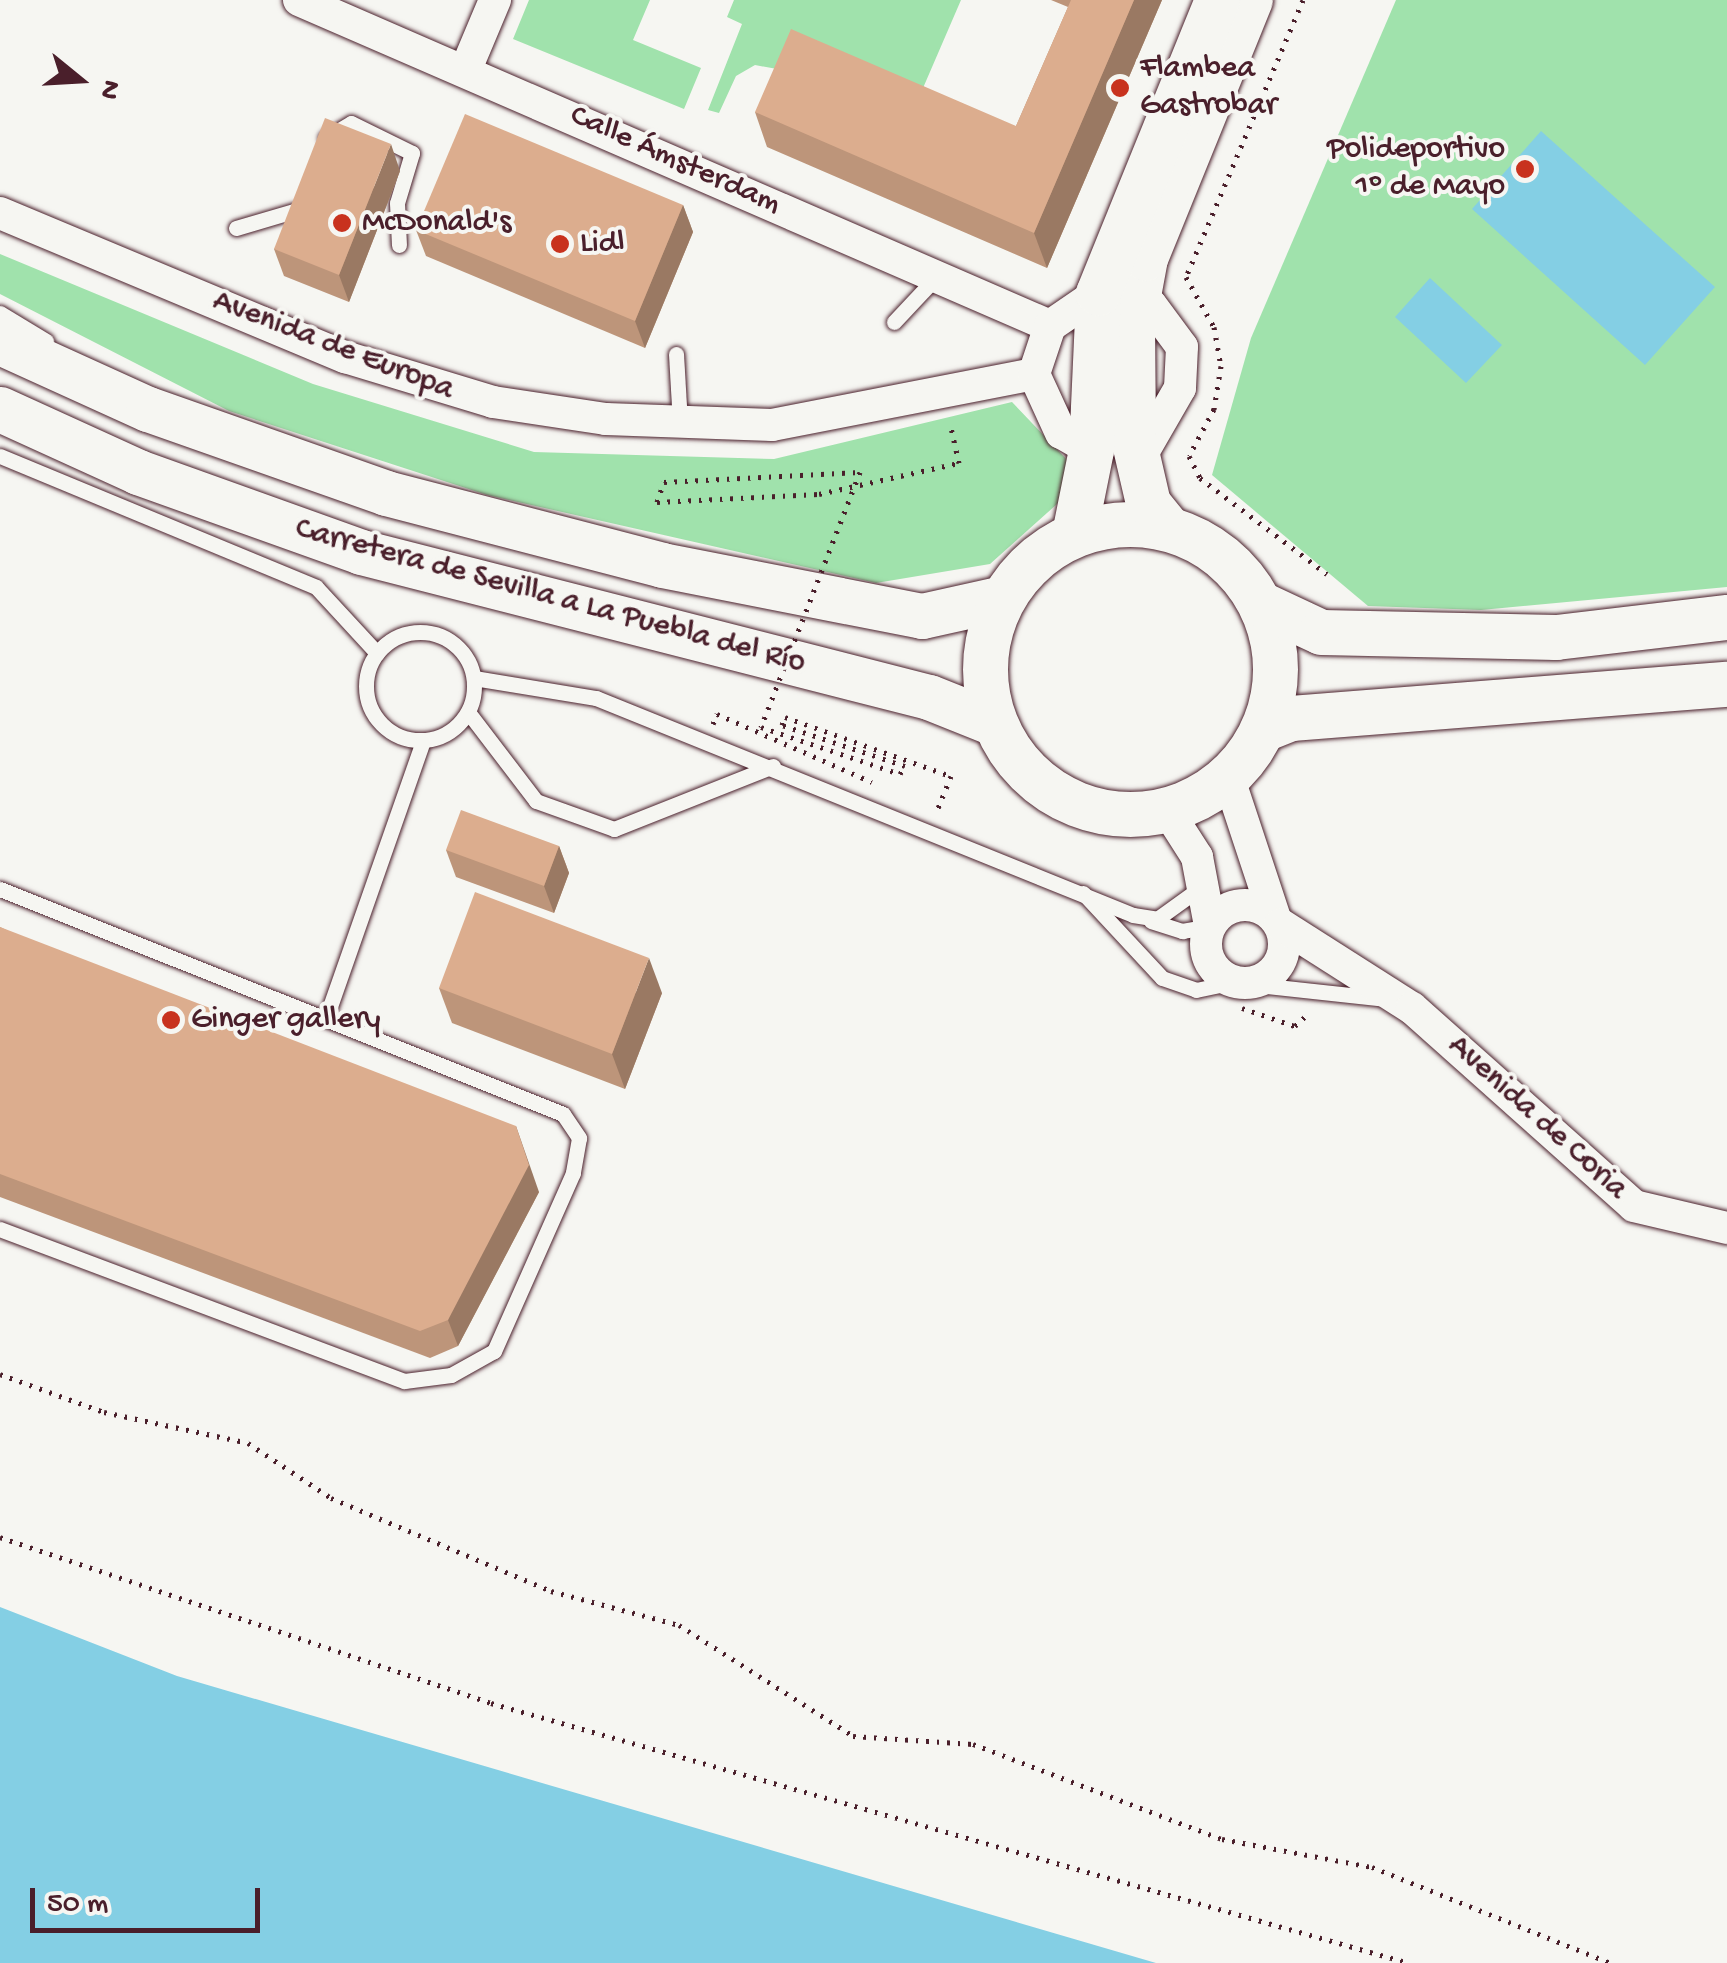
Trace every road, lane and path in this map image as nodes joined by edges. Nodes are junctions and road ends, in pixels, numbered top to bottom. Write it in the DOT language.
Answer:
graph roads {
  1 [pos="299,0"];
  2 [pos="494,0"];
  3 [pos="1217,0"];
  4 [pos="1250,0"];
  5 [pos="1301,1"];
  6 [pos="466,68"];
  7 [pos="315,166"];
  8 [pos="308,184"];
  9 [pos="0,213"];
  10 [pos="236,228"];
  11 [pos="399,246"];
  12 [pos="938,276"];
  13 [pos="1118,296"];
  14 [pos="0,314"];
  15 [pos="894,322"];
  16 [pos="1050,326"];
  17 [pos="0,342"];
  18 [pos="676,354"];
  19 [pos="1034,374"];
  20 [pos="946,408"];
  21 [pos="0,409"];
  22 [pos="187,424"];
  23 [pos="680,424"];
  24 [pos="1091,450"];
  25 [pos="0,456"];
  26 [pos="1168,528"];
  27 [pos="1074,534"];
  28 [pos="1327,574"];
  29 [pos="1002,598"];
  30 [pos="1261,604"];
  31 [pos="1727,617"];
  32 [pos="377,653"];
  33 [pos="474,678"];
  34 [pos="1727,684"];
  35 [pos="468,712"];
  36 [pos="994,723"];
  37 [pos="1266,728"];
  38 [pos="423,741"];
  39 [pos="773,766"];
  40 [pos="1228,776"];
  41 [pos="1167,810"];
  42 [pos="938,811"];
  43 [pos="1073,883"];
  44 [pos="1203,885"];
  45 [pos="0,889"];
  46 [pos="1134,914"];
  47 [pos="1277,921"];
  48 [pos="1210,926"];
  49 [pos="1237,982"];
  50 [pos="1322,1001"];
  51 [pos="1412,1008"];
  52 [pos="326,1018"];
  53 [pos="1727,1228"];
  54 [pos="0,1229"];
  55 [pos="0,1374"];
  56 [pos="0,1537"];
  57 [pos="1409,1963"];
  58 [pos="1611,1963"];
  1 -- 6 [label="street, Calle Ámsterdam"];
  2 -- 6 [label="street"];
  3 -- 13 [label="main road"];
  4 -- 13 [label="main road"];
  5 -- 28 [label="path"];
  6 -- 12 [label="street, Calle Ámsterdam"];
  7 -- 11 [label="lane"];
  8 -- 10 [label="lane"];
  9 -- 23 [label="street, Avenida de Europa"];
  12 -- 15 [label="lane"];
  12 -- 16 [label="street, Calle Ámsterdam"];
  13 -- 16 [label="street"];
  13 -- 24 [label="main road"];
  13 -- 26 [label="main road"];
  14 -- 22 [label="lane"];
  16 -- 19 [label="street"];
  17 -- 22 [label="main road"];
  18 -- 23 [label="lane"];
  19 -- 20 [label="street, Avenida de Europa"];
  19 -- 24 [label="street"];
  20 -- 23 [label="street, Avenida de Europa"];
  20 -- 42 [label="path, bridge"];
  21 -- 36 [label="main road, Carretera de Sevilla a La Puebla del Río"];
  22 -- 29 [label="main road"];
  24 -- 27 [label="main road"];
  25 -- 32 [label="lane"];
  26 -- 27 [label="main road"];
  26 -- 30 [label="main road"];
  27 -- 29 [label="main road"];
  29 -- 36 [label="main road"];
  30 -- 31 [label="main road"];
  30 -- 37 [label="main road"];
  32 -- 33 [label="lane"];
  32 -- 38 [label="lane"];
  33 -- 35 [label="lane"];
  33 -- 39 [label="lane"];
  34 -- 37 [label="main road"];
  35 -- 38 [label="lane"];
  35 -- 39 [label="lane"];
  36 -- 41 [label="main road"];
  37 -- 40 [label="main road"];
  38 -- 52 [label="lane"];
  39 -- 43 [label="lane"];
  40 -- 41 [label="main road"];
  40 -- 47 [label="street"];
  41 -- 44 [label="street"];
  43 -- 46 [label="lane"];
  43 -- 49 [label="lane, Avenida de Coria"];
  44 -- 46 [label="lane"];
  44 -- 48 [label="street"];
  45 -- 52 [label="lane"];
  46 -- 48 [label="lane"];
  47 -- 48 [label="street"];
  47 -- 49 [label="street"];
  47 -- 51 [label="street, Avenida de Coria"];
  48 -- 49 [label="street"];
  49 -- 50 [label="path"];
  49 -- 51 [label="lane, Avenida de Coria"];
  51 -- 53 [label="street, Avenida de Coria"];
  52 -- 54 [label="lane"];
  55 -- 58 [label="path"];
  56 -- 57 [label="path"];
}
